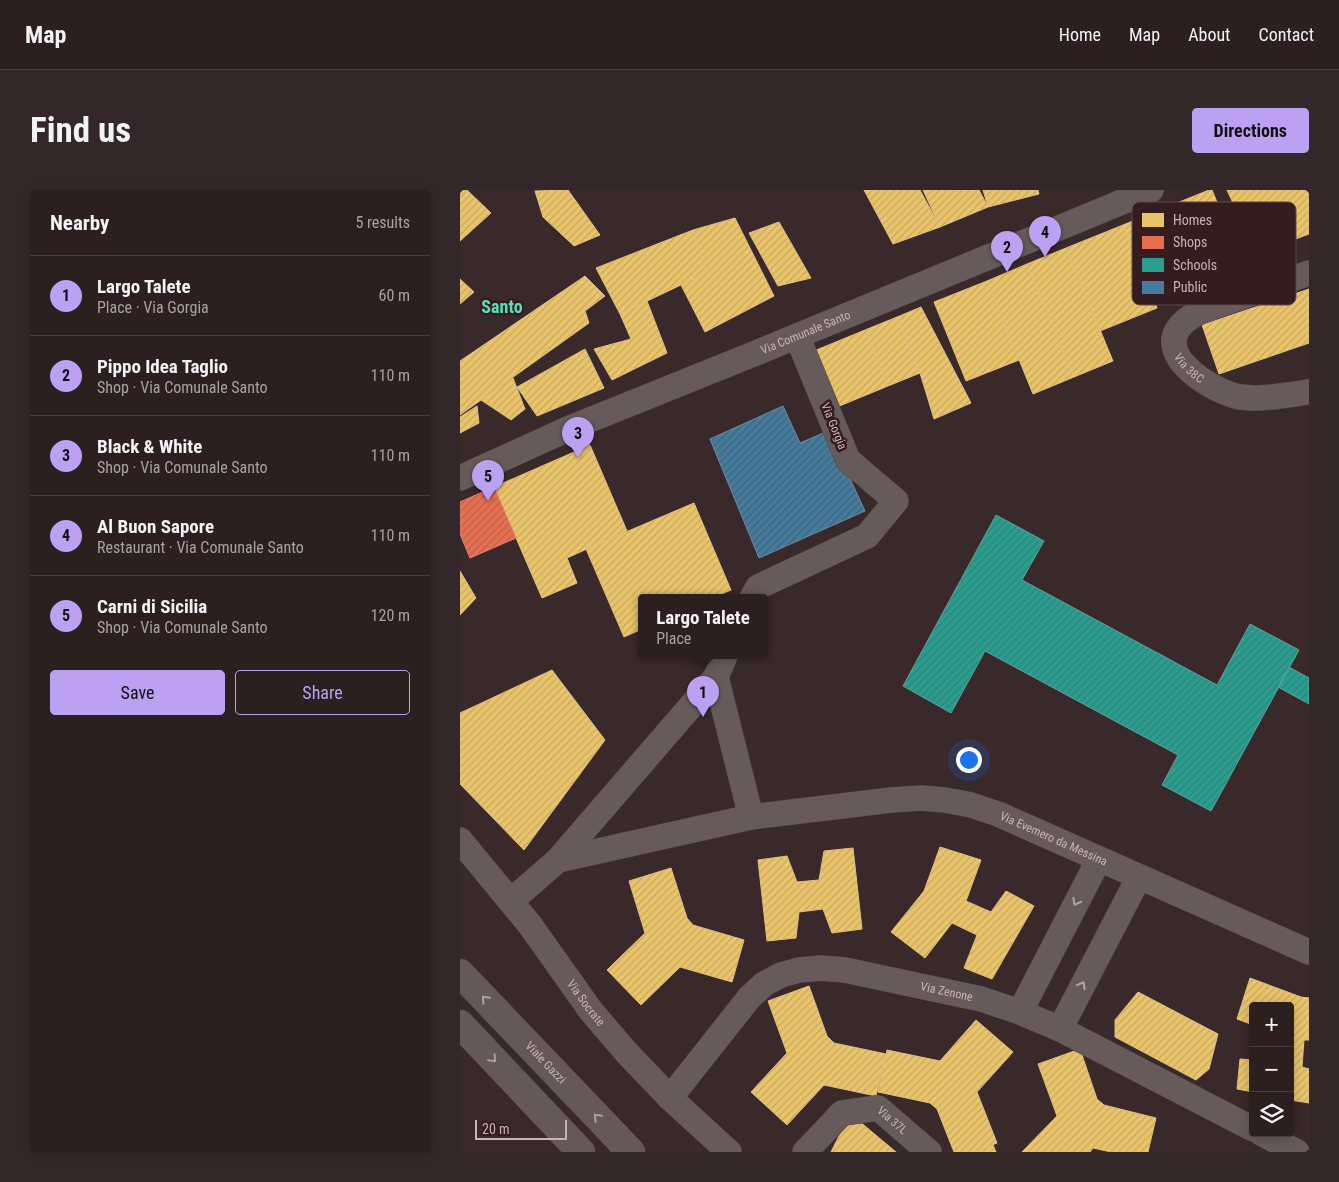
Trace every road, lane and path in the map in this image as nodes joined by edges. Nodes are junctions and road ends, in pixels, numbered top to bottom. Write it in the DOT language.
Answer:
graph roads {
  1 [pos="1151,190"];
  2 [pos="1309,273"];
  3 [pos="1296,278"];
  4 [pos="1218,305"];
  5 [pos="797,336"];
  6 [pos="1309,392"];
  7 [pos="460,478"];
  8 [pos="754,594"];
  9 [pos="720,667"];
  10 [pos="751,818"];
  11 [pos="460,840"];
  12 [pos="1099,859"];
  13 [pos="558,860"];
  14 [pos="1139,877"];
  15 [pos="511,901"];
  16 [pos="1309,952"];
  17 [pos="460,973"];
  18 [pos="1020,1012"];
  19 [pos="460,1024"];
  20 [pos="1060,1029"];
  21 [pos="670,1098"];
  22 [pos="1249,1127"];
  23 [pos="1269,1137"];
  24 [pos="581,1152"];
  25 [pos="631,1152"];
  26 [pos="729,1152"];
  27 [pos="805,1152"];
  28 [pos="929,1152"];
  29 [pos="1297,1152"];
  1 -- 5 [label="street, Via Comunale Santo"];
  2 -- 3 [label="street, Via 38C"];
  4 -- 6 [label="street, Via 38C"];
  5 -- 7 [label="street, Via Comunale Santo"];
  5 -- 8 [label="street, Via Gorgia"];
  9 -- 10 [label="street"];
  9 -- 13 [label="street"];
  10 -- 12 [label="street, Via Evemero da Messina"];
  10 -- 13 [label="street, Via Evemero da Messina"];
  11 -- 15 [label="street, Via Socrate"];
  12 -- 14 [label="street, Via Evemero da Messina"];
  12 -- 18 [label="street, one-way"];
  13 -- 15 [label="street"];
  14 -- 16 [label="street, Via Evemero da Messina"];
  20 -- 14 [label="street, one-way"];
  15 -- 21 [label="street, Via Socrate"];
  25 -- 17 [label="main road, Viale Gazzi, one-way"];
  18 -- 20 [label="street, Via Zenone"];
  18 -- 21 [label="street, Via Zenone"];
  19 -- 24 [label="main road, one-way"];
  20 -- 22 [label="street, Via Zenone"];
  21 -- 26 [label="street, Via Socrate"];
  23 -- 29 [label="street"];
  27 -- 28 [label="street, Via 37L"];
}
